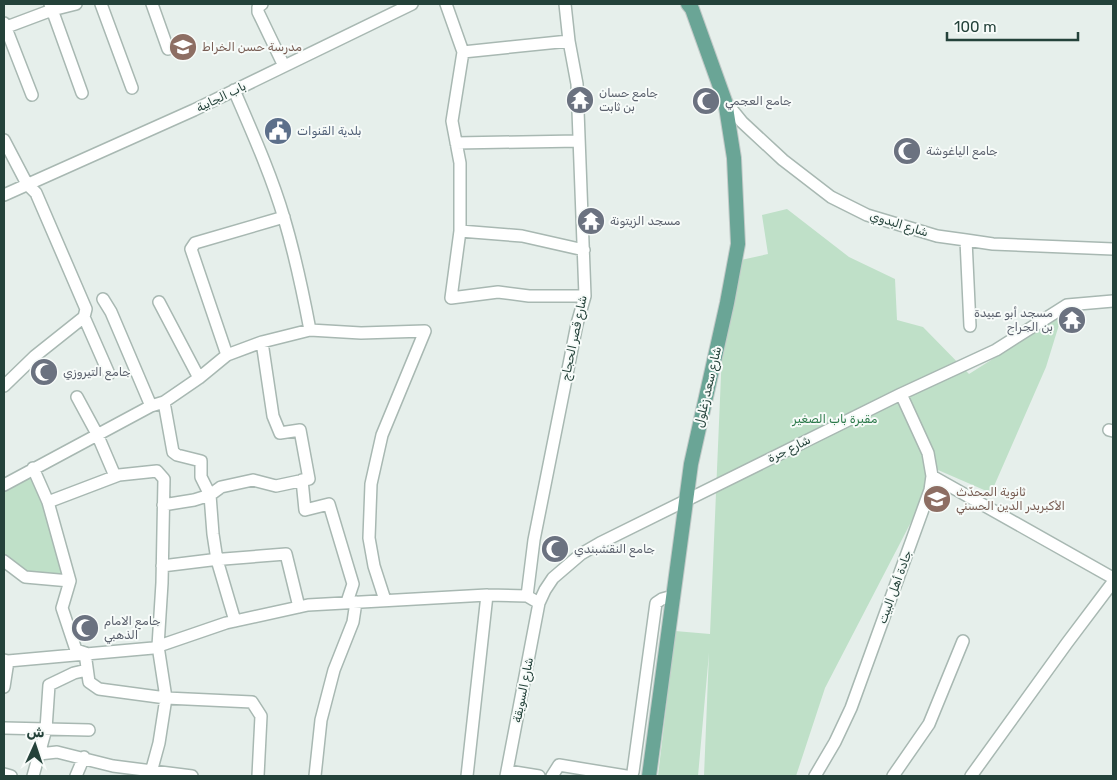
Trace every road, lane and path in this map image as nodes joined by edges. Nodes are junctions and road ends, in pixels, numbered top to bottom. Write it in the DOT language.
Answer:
graph roads {
  1 [pos="76,4"];
  2 [pos="101,4"];
  3 [pos="152,4"];
  4 [pos="262,4"];
  5 [pos="412,4"];
  6 [pos="446,4"];
  7 [pos="565,4"];
  8 [pos="688,4"];
  9 [pos="51,7"];
  10 [pos="4,26"];
  11 [pos="569,41"];
  12 [pos="168,49"];
  13 [pos="463,52"];
  14 [pos="284,66"];
  15 [pos="132,88"];
  16 [pos="234,90"];
  17 [pos="82,93"];
  18 [pos="32,95"];
  19 [pos="726,101"];
  20 [pos="4,140"];
  21 [pos="579,141"];
  22 [pos="456,143"];
  23 [pos="27,184"];
  24 [pos="4,194"];
  25 [pos="284,217"];
  26 [pos="460,231"];
  27 [pos="966,240"];
  28 [pos="1113,249"];
  29 [pos="584,250"];
  30 [pos="585,296"];
  31 [pos="103,299"];
  32 [pos="1113,301"];
  33 [pos="159,302"];
  34 [pos="84,317"];
  35 [pos="970,326"];
  36 [pos="310,330"];
  37 [pos="262,342"];
  38 [pos="227,354"];
  39 [pos="4,368"];
  40 [pos="109,374"];
  41 [pos="199,378"];
  42 [pos="7,383"];
  43 [pos="900,394"];
  44 [pos="77,397"];
  45 [pos="164,402"];
  46 [pos="151,406"];
  47 [pos="97,434"];
  48 [pos="33,468"];
  49 [pos="115,476"];
  50 [pos="932,476"];
  51 [pos="302,480"];
  52 [pos="4,485"];
  53 [pos="210,495"];
  54 [pos="686,499"];
  55 [pos="48,502"];
  56 [pos="163,506"];
  57 [pos="217,560"];
  58 [pos="4,561"];
  59 [pos="162,566"];
  60 [pos="1113,580"];
  61 [pos="70,581"];
  62 [pos="487,595"];
  63 [pos="527,596"];
  64 [pos="673,596"];
  65 [pos="385,600"];
  66 [pos="352,602"];
  67 [pos="539,603"];
  68 [pos="300,606"];
  69 [pos="235,622"];
  70 [pos="963,641"];
  71 [pos="158,646"];
  72 [pos="85,653"];
  73 [pos="6,660"];
  74 [pos="88,670"];
  75 [pos="4,687"];
  76 [pos="166,698"];
  77 [pos="4,728"];
  78 [pos="46,729"];
  79 [pos="89,730"];
  80 [pos="39,754"];
  81 [pos="84,757"];
  82 [pos="150,773"];
  83 [pos="4,774"];
  84 [pos="507,774"];
  85 [pos="649,774"];
  86 [pos="629,775"];
  87 [pos="11,776"];
  88 [pos="33,776"];
  89 [pos="76,776"];
  90 [pos="186,776"];
  91 [pos="258,776"];
  92 [pos="315,776"];
  93 [pos="467,776"];
  94 [pos="540,776"];
  95 [pos="552,776"];
  96 [pos="815,776"];
  97 [pos="893,776"];
  98 [pos="971,776"];
  1 -- 9 [label="street"];
  2 -- 15 [label="street"];
  3 -- 12 [label="street"];
  4 -- 14 [label="street"];
  5 -- 14 [label="street, باب الجابية"];
  6 -- 13 [label="street"];
  7 -- 11 [label="street, شارع قصر الحجاج"];
  8 -- 19 [label="main road, شارع سعد زغلول"];
  9 -- 10 [label="street"];
  9 -- 17 [label="street"];
  10 -- 18 [label="street"];
  11 -- 13 [label="street"];
  11 -- 21 [label="street, شارع قصر الحجاج"];
  13 -- 22 [label="street"];
  14 -- 16 [label="street, باب الجابية"];
  16 -- 23 [label="street, باب الجابية"];
  16 -- 25 [label="street"];
  19 -- 27 [label="street, شارع البدوي"];
  19 -- 54 [label="main road, شارع سعد زغلول"];
  20 -- 23 [label="street"];
  21 -- 22 [label="street"];
  21 -- 29 [label="street, شارع قصر الحجاج"];
  22 -- 26 [label="street"];
  23 -- 24 [label="street, باب الجابية"];
  23 -- 34 [label="street"];
  25 -- 36 [label="street"];
  25 -- 38 [label="street"];
  26 -- 29 [label="street"];
  26 -- 30 [label="street"];
  27 -- 28 [label="street, شارع البدوي"];
  27 -- 35 [label="street"];
  29 -- 30 [label="street, شارع قصر الحجاج"];
  30 -- 63 [label="street, شارع قصر الحجاج"];
  31 -- 46 [label="street"];
  32 -- 43 [label="street, شارع جرة"];
  33 -- 41 [label="street"];
  34 -- 40 [label="street"];
  34 -- 42 [label="street"];
  36 -- 37 [label="street"];
  36 -- 65 [label="street"];
  37 -- 38 [label="street"];
  37 -- 51 [label="street"];
  38 -- 41 [label="street"];
  39 -- 42 [label="street"];
  41 -- 45 [label="street"];
  43 -- 50 [label="street, جادة أهل البيت"];
  43 -- 54 [label="street, شارع جرة"];
  44 -- 47 [label="street"];
  45 -- 46 [label="street"];
  45 -- 53 [label="street"];
  46 -- 47 [label="street"];
  47 -- 48 [label="street"];
  47 -- 49 [label="street"];
  48 -- 52 [label="street"];
  48 -- 55 [label="street"];
  49 -- 55 [label="street"];
  49 -- 56 [label="street"];
  50 -- 60 [label="street"];
  50 -- 96 [label="street, جادة أهل البيت"];
  51 -- 53 [label="street"];
  51 -- 66 [label="street"];
  53 -- 56 [label="street"];
  53 -- 57 [label="street"];
  54 -- 64 [label="main road, شارع سعد زغلول"];
  54 -- 67 [label="street, شارع جرة"];
  55 -- 61 [label="street"];
  56 -- 59 [label="street"];
  57 -- 59 [label="street"];
  57 -- 68 [label="street"];
  57 -- 69 [label="street"];
  58 -- 61 [label="street"];
  59 -- 71 [label="street"];
  60 -- 98 [label="street"];
  61 -- 72 [label="street"];
  62 -- 63 [label="street"];
  62 -- 65 [label="street"];
  62 -- 93 [label="street"];
  63 -- 67 [label="street"];
  64 -- 85 [label="main road, شارع سعد زغلول"];
  64 -- 86 [label="street"];
  65 -- 66 [label="street"];
  66 -- 68 [label="street"];
  66 -- 92 [label="street"];
  67 -- 84 [label="street, شارع السويقة"];
  68 -- 69 [label="street"];
  69 -- 71 [label="street"];
  70 -- 97 [label="street"];
  71 -- 72 [label="street"];
  71 -- 76 [label="street"];
  72 -- 73 [label="street"];
  72 -- 74 [label="street"];
  73 -- 75 [label="street"];
  74 -- 76 [label="street"];
  74 -- 78 [label="street"];
  76 -- 82 [label="street"];
  76 -- 91 [label="street"];
  77 -- 78 [label="street"];
  78 -- 79 [label="street"];
  78 -- 80 [label="street"];
  80 -- 81 [label="street"];
  80 -- 88 [label="street"];
  81 -- 82 [label="street"];
  81 -- 89 [label="street"];
  82 -- 90 [label="street"];
  83 -- 87 [label="street"];
  84 -- 94 [label="street"];
  85 -- 86 [label="street"];
  86 -- 95 [label="street"];
}
